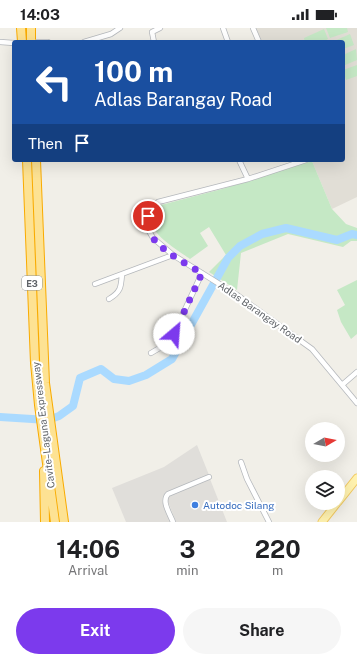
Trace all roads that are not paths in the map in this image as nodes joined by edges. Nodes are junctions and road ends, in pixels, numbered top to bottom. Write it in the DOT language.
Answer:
graph roads {
  1 [pos="21,28"];
  2 [pos="31,28"];
  3 [pos="110,28"];
  4 [pos="120,28"];
  5 [pos="160,28"];
  6 [pos="223,28"];
  7 [pos="253,28"];
  8 [pos="111,34"];
  9 [pos="22,40"];
  10 [pos="33,40"];
  11 [pos="91,40"];
  12 [pos="154,40"];
  13 [pos="227,40"];
  14 [pos="258,40"];
  15 [pos="0,42"];
  16 [pos="12,43"];
  17 [pos="27,162"];
  18 [pos="36,162"];
  19 [pos="240,162"];
  20 [pos="300,162"];
  21 [pos="248,179"];
  22 [pos="173,255"];
  23 [pos="202,273"];
  24 [pos="122,274"];
  25 [pos="95,284"];
  26 [pos="109,299"];
  27 [pos="151,353"];
  28 [pos="357,372"];
  29 [pos="342,385"];
  30 [pos="357,403"];
  31 [pos="43,405"];
  32 [pos="47,430"];
  33 [pos="241,462"];
  34 [pos="209,477"];
  35 [pos="357,478"];
  36 [pos="345,493"];
  37 [pos="332,510"];
  38 [pos="45,522"];
  39 [pos="55,522"];
  40 [pos="64,522"];
  41 [pos="173,522"];
  42 [pos="270,522"];
  43 [pos="322,522"];
  1 -- 9 [label="highway"];
  2 -- 10 [label="highway"];
  3 -- 8 [label="street"];
  4 -- 8 [label="street"];
  5 -- 12 [label="street"];
  6 -- 13 [label="street"];
  7 -- 14 [label="street"];
  8 -- 11 [label="street"];
  15 -- 16 [label="street"];
  17 -- 31 [label="highway, Cavite–Laguna Expressway / E3"];
  18 -- 31 [label="highway, Cavite–Laguna Expressway / E3"];
  19 -- 21 [label="street"];
  20 -- 21 [label="street, Adlas Barangay Road"];
  21 -- 22 [label="street, Adlas Barangay Road"];
  22 -- 23 [label="street, Adlas Barangay Road"];
  22 -- 24 [label="street"];
  23 -- 27 [label="street"];
  23 -- 29 [label="street, Adlas Barangay Road"];
  24 -- 25 [label="street"];
  24 -- 26 [label="street"];
  28 -- 29 [label="street"];
  29 -- 30 [label="street, Adlas Barangay Road"];
  31 -- 32 [label="highway, Cavite–Laguna Expressway / E3"];
  32 -- 38 [label="highway"];
  32 -- 39 [label="highway, Cavite–Laguna Expressway / E3"];
  32 -- 40 [label="highway, Cavite–Laguna Expressway / E3"];
  33 -- 42 [label="street"];
  34 -- 41 [label="street"];
  35 -- 36 [label="main road"];
  37 -- 43 [label="main road"];
}
